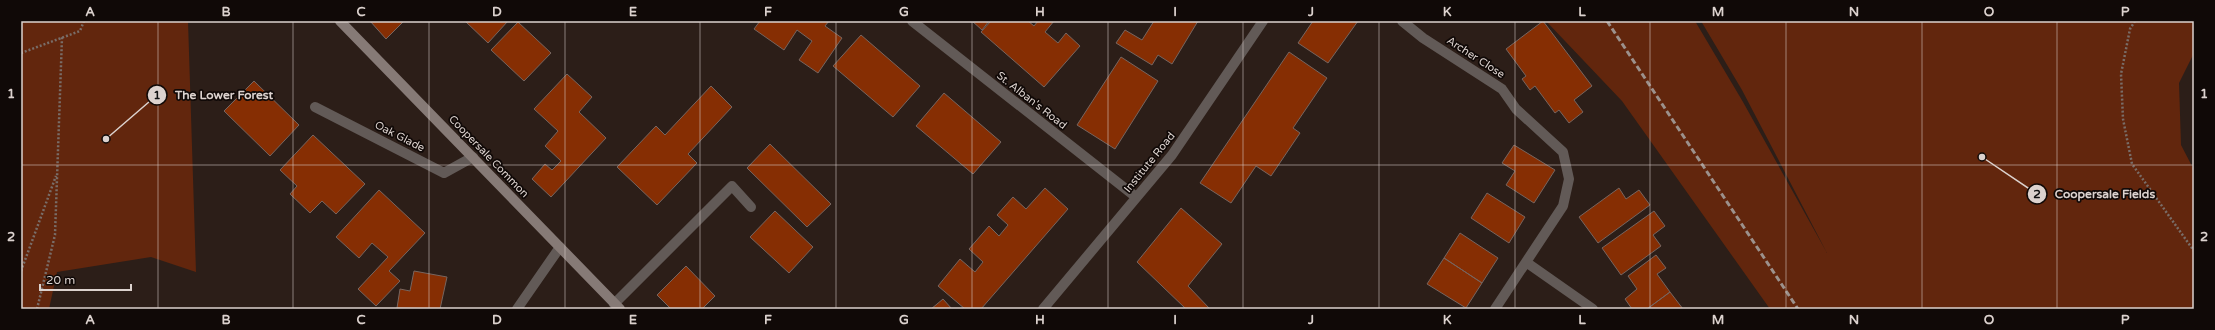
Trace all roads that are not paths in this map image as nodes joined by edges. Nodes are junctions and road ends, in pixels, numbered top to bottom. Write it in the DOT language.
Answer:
graph roads {
  1 [pos="340,21"];
  2 [pos="912,21"];
  3 [pos="1263,21"];
  4 [pos="1402,21"];
  5 [pos="315,107"];
  6 [pos="473,157"];
  7 [pos="1136,197"];
  8 [pos="751,207"];
  9 [pos="560,247"];
  10 [pos="1526,262"];
  11 [pos="617,306"];
  12 [pos="517,309"];
  13 [pos="1043,309"];
  14 [pos="1495,309"];
  15 [pos="1593,309"];
  1 -- 6 [label="street, Coopersale Common"];
  2 -- 7 [label="street, St. Alban's Road"];
  3 -- 7 [label="street, Institute Road"];
  4 -- 10 [label="street, Archer Close"];
  5 -- 6 [label="street, Oak Glade"];
  6 -- 9 [label="street, Coopersale Common"];
  7 -- 13 [label="street, Institute Road"];
  8 -- 11 [label="street"];
  9 -- 11 [label="street, Coopersale Common"];
  9 -- 12 [label="street"];
  10 -- 14 [label="street, Archer Close"];
  10 -- 15 [label="street"];
}
